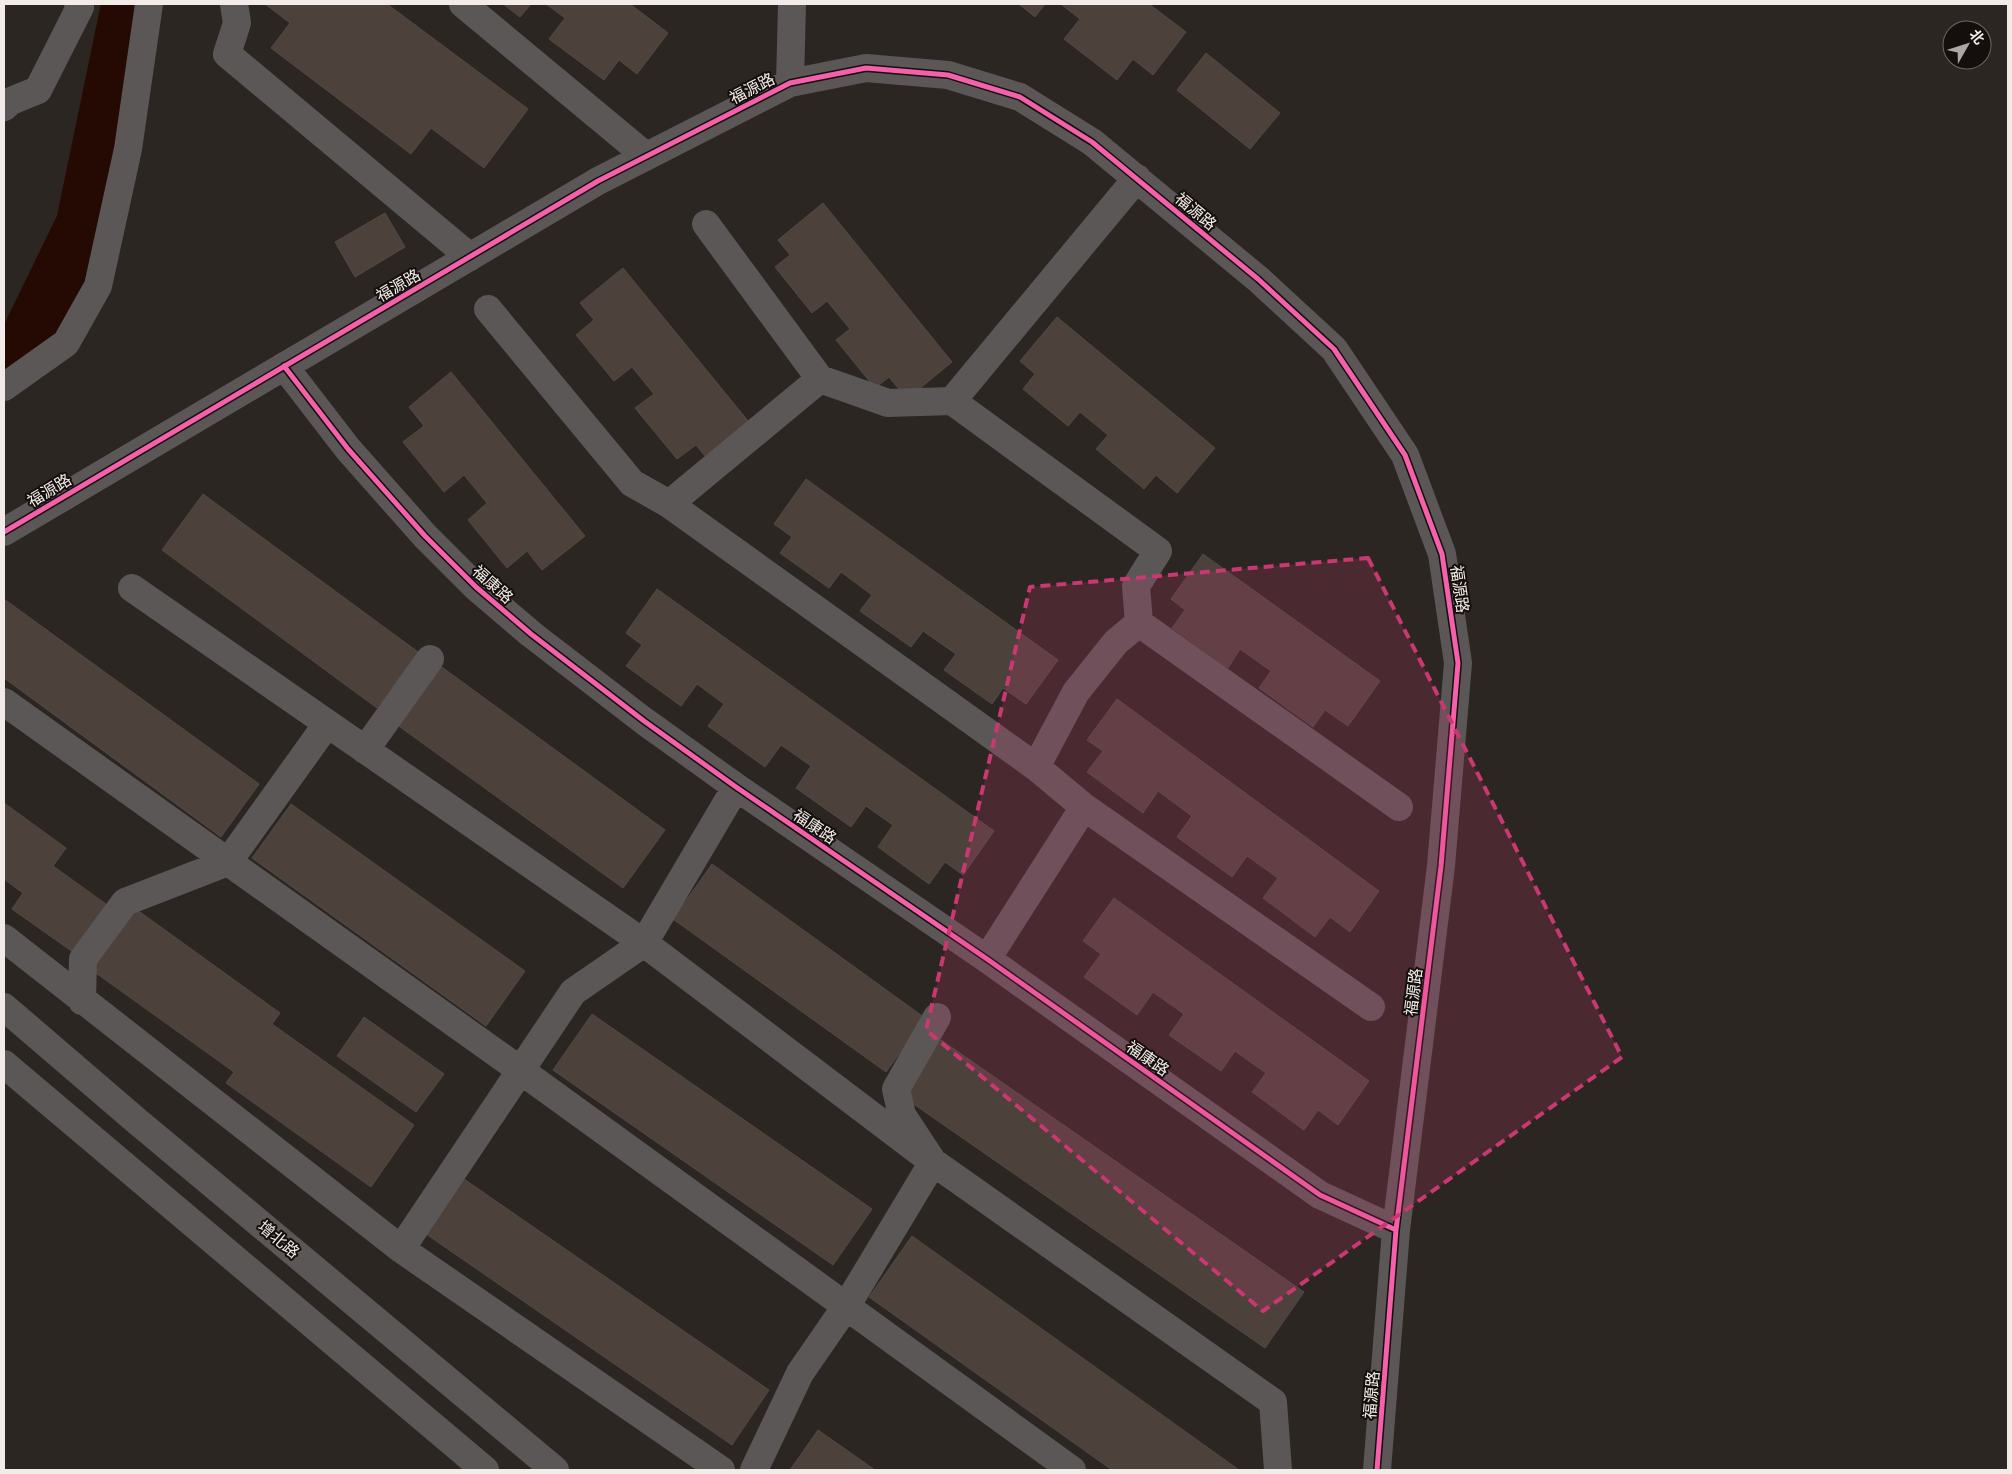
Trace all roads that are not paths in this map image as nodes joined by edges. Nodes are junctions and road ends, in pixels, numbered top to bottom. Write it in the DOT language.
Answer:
graph roads {
  1 [pos="78,4"];
  2 [pos="149,4"];
  3 [pos="234,4"];
  4 [pos="463,4"];
  5 [pos="792,4"];
  6 [pos="790,83"];
  7 [pos="6,101"];
  8 [pos="646,156"];
  9 [pos="1137,178"];
  10 [pos="706,224"];
  11 [pos="470,257"];
  12 [pos="488,309"];
  13 [pos="284,366"];
  14 [pos="820,379"];
  15 [pos="4,387"];
  16 [pos="952,401"];
  17 [pos="669,504"];
  18 [pos="4,532"];
  19 [pos="132,588"];
  20 [pos="1139,623"];
  21 [pos="430,659"];
  22 [pos="4,702"];
  23 [pos="328,724"];
  24 [pos="365,750"];
  25 [pos="1036,767"];
  26 [pos="736,787"];
  27 [pos="1084,807"];
  28 [pos="1399,807"];
  29 [pos="228,862"];
  30 [pos="4,938"];
  31 [pos="644,943"];
  32 [pos="987,959"];
  33 [pos="82,1001"];
  34 [pos="4,1007"];
  35 [pos="1371,1007"];
  36 [pos="937,1016"];
  37 [pos="4,1064"];
  38 [pos="520,1070"];
  39 [pos="933,1162"];
  40 [pos="1396,1230"];
  41 [pos="401,1249"];
  42 [pos="847,1305"];
  43 [pos="485,1470"];
  44 [pos="555,1470"];
  45 [pos="721,1470"];
  46 [pos="754,1470"];
  47 [pos="1072,1470"];
  48 [pos="1278,1470"];
  49 [pos="1377,1470"];
  1 -- 7 [label="street"];
  2 -- 15 [label="street"];
  3 -- 11 [label="street"];
  4 -- 8 [label="street"];
  5 -- 6 [label="street"];
  6 -- 8 [label="street, 福源路"];
  6 -- 9 [label="street, 福源路"];
  8 -- 11 [label="street, 福源路"];
  9 -- 16 [label="street"];
  9 -- 40 [label="street, 福源路"];
  10 -- 14 [label="street"];
  11 -- 13 [label="street, 福源路"];
  12 -- 17 [label="street"];
  13 -- 18 [label="street, 福源路"];
  13 -- 26 [label="street, 福康路"];
  14 -- 16 [label="street"];
  14 -- 17 [label="street"];
  16 -- 20 [label="street"];
  17 -- 25 [label="street"];
  19 -- 23 [label="street"];
  20 -- 25 [label="street"];
  20 -- 28 [label="street"];
  21 -- 24 [label="street"];
  22 -- 29 [label="street"];
  23 -- 24 [label="street"];
  23 -- 29 [label="street"];
  24 -- 31 [label="street"];
  25 -- 27 [label="street"];
  26 -- 31 [label="street"];
  26 -- 32 [label="street, 福康路"];
  27 -- 32 [label="street"];
  27 -- 35 [label="street"];
  29 -- 33 [label="street"];
  29 -- 38 [label="street"];
  30 -- 33 [label="street"];
  31 -- 38 [label="street"];
  31 -- 39 [label="street"];
  32 -- 40 [label="street, 福康路"];
  33 -- 41 [label="street"];
  34 -- 44 [label="street, 增北路"];
  36 -- 39 [label="street"];
  37 -- 43 [label="street"];
  38 -- 41 [label="street"];
  38 -- 42 [label="street"];
  39 -- 42 [label="street"];
  39 -- 48 [label="street"];
  40 -- 49 [label="street, 福源路"];
  41 -- 45 [label="street"];
  42 -- 46 [label="street"];
  42 -- 47 [label="street"];
}
